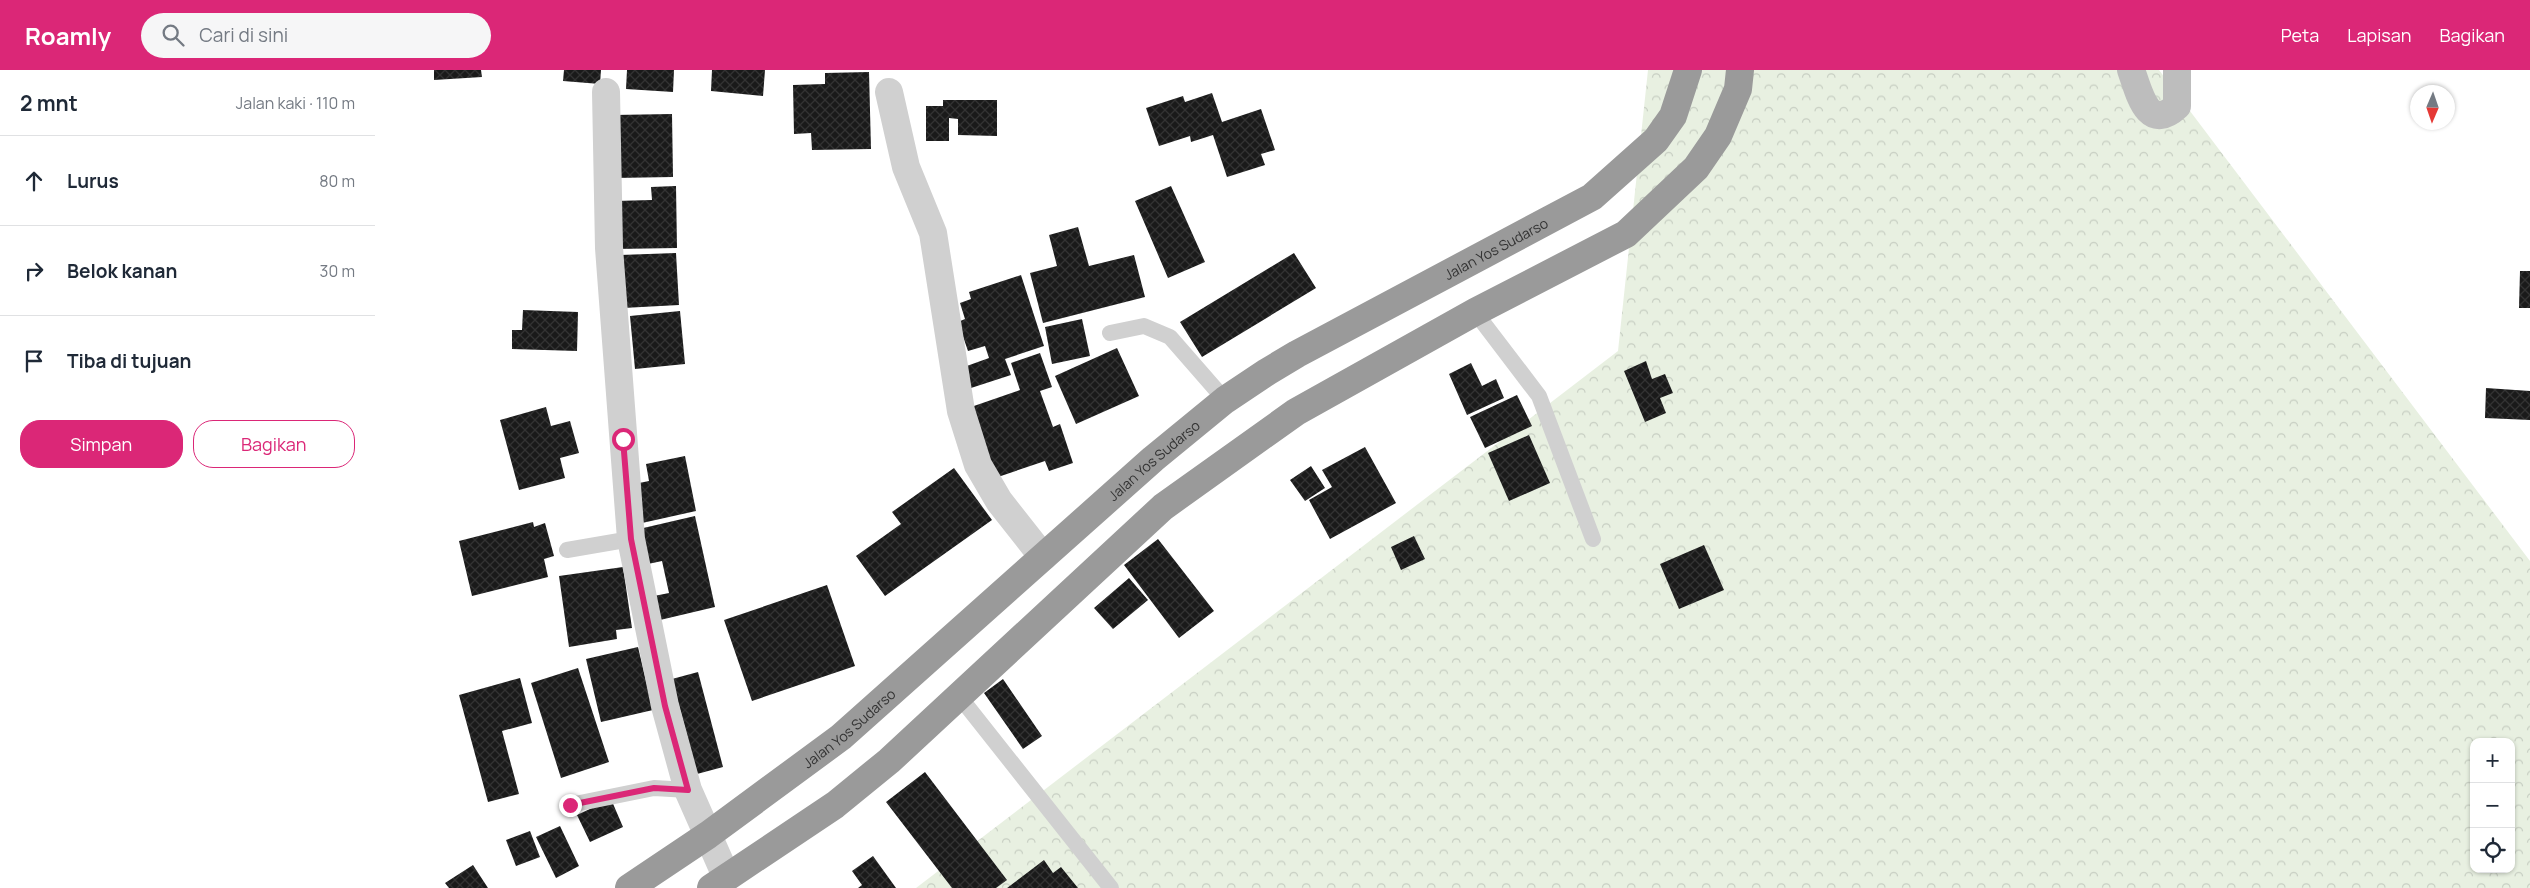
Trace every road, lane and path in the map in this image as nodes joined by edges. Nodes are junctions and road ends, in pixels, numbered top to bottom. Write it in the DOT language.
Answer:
graph roads {
  1 [pos="1688,70"];
  2 [pos="1740,70"];
  3 [pos="2131,70"];
  4 [pos="2177,70"];
  5 [pos="606,92"];
  6 [pos="889,92"];
  7 [pos="1475,312"];
  8 [pos="1110,333"];
  9 [pos="1225,400"];
  10 [pos="631,539"];
  11 [pos="1593,539"];
  12 [pos="567,550"];
  13 [pos="1043,557"];
  14 [pos="959,696"];
  15 [pos="688,790"];
  16 [pos="570,805"];
  17 [pos="707,835"];
  18 [pos="719,882"];
  19 [pos="629,888"];
  20 [pos="1111,888"];
  1 -- 9 [label="highway, Jalan Yos Sudarso"];
  2 -- 7 [label="highway"];
  3 -- 4 [label="street"];
  5 -- 10 [label="street"];
  6 -- 13 [label="street"];
  7 -- 11 [label="lane"];
  7 -- 14 [label="highway"];
  8 -- 9 [label="lane"];
  9 -- 13 [label="highway, Jalan Yos Sudarso"];
  10 -- 12 [label="lane"];
  10 -- 15 [label="street"];
  13 -- 17 [label="highway, Jalan Yos Sudarso"];
  14 -- 18 [label="highway"];
  14 -- 20 [label="lane"];
  15 -- 16 [label="lane"];
  15 -- 17 [label="street"];
  17 -- 18 [label="street"];
  17 -- 19 [label="highway, Jalan Yos Sudarso"];
}
